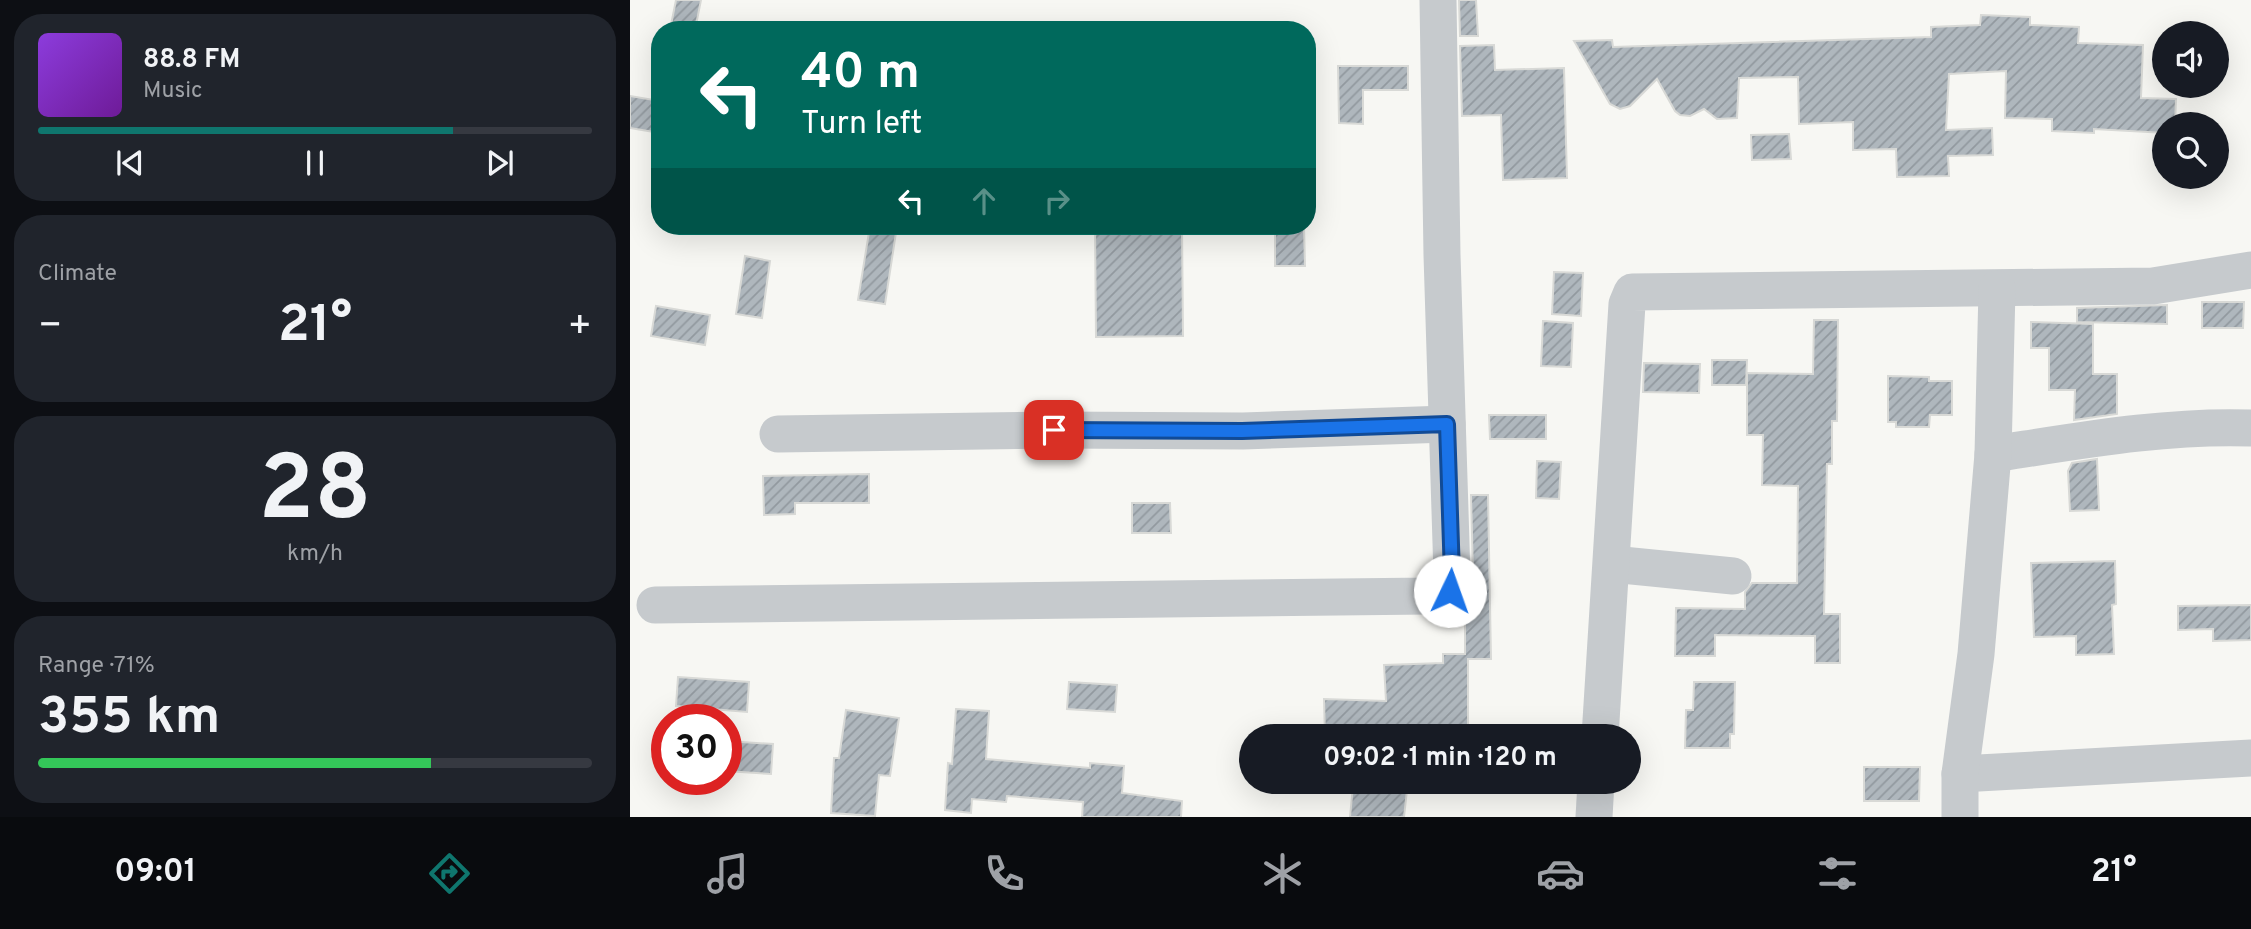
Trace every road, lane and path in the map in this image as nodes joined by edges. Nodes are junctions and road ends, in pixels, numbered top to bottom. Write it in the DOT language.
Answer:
graph roads {
  1 [pos="1438,0"];
  2 [pos="2251,270"];
  3 [pos="1997,289"];
  4 [pos="1447,424"];
  5 [pos="2251,428"];
  6 [pos="778,434"];
  7 [pos="1993,454"];
  8 [pos="1612,564"];
  9 [pos="1733,576"];
  10 [pos="655,605"];
  11 [pos="1601,724"];
  12 [pos="2251,758"];
  13 [pos="1960,774"];
  14 [pos="1595,794"];
  15 [pos="1594,817"];
  16 [pos="1960,817"];
  1 -- 4 [label="street"];
  2 -- 3 [label="street"];
  3 -- 7 [label="street"];
  3 -- 8 [label="street"];
  4 -- 6 [label="street"];
  4 -- 10 [label="street"];
  5 -- 7 [label="street"];
  7 -- 13 [label="street"];
  8 -- 9 [label="street"];
  8 -- 11 [label="street"];
  12 -- 13 [label="street"];
  13 -- 16 [label="street"];
  14 -- 15 [label="street"];
}
